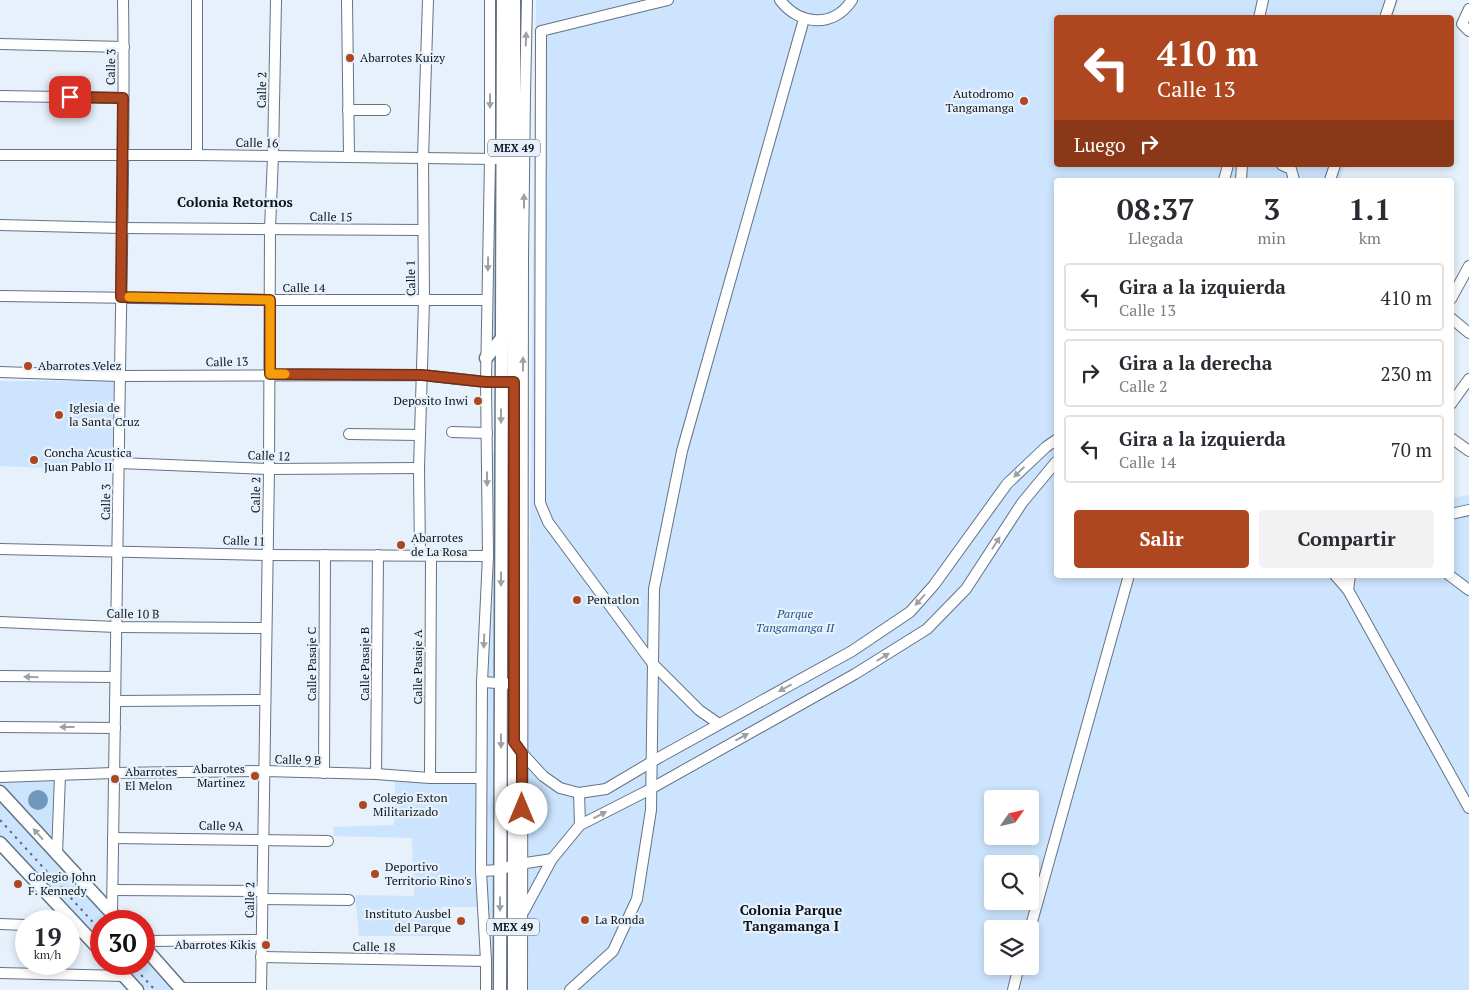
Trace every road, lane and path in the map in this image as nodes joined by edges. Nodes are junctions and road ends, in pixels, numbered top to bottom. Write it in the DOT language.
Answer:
graph roads {
  1 [pos="123,0"];
  2 [pos="197,0"];
  3 [pos="276,0"];
  4 [pos="346,0"];
  5 [pos="428,0"];
  6 [pos="490,0"];
  7 [pos="503,0"];
  8 [pos="514,0"];
  9 [pos="528,0"];
  10 [pos="668,0"];
  11 [pos="780,0"];
  12 [pos="852,0"];
  13 [pos="1263,0"];
  14 [pos="1391,0"];
  15 [pos="1260,15"];
  16 [pos="1386,15"];
  17 [pos="804,19"];
  18 [pos="490,38"];
  19 [pos="503,38"];
  20 [pos="0,44"];
  21 [pos="124,47"];
  22 [pos="490,74"];
  23 [pos="514,75"];
  24 [pos="0,96"];
  25 [pos="123,98"];
  26 [pos="348,110"];
  27 [pos="385,110"];
  28 [pos="197,154"];
  29 [pos="0,155"];
  30 [pos="122,155"];
  31 [pos="273,156"];
  32 [pos="349,157"];
  33 [pos="423,158"];
  34 [pos="490,159"];
  35 [pos="509,159"];
  36 [pos="1286,167"];
  37 [pos="1293,178"];
  38 [pos="489,218"];
  39 [pos="513,220"];
  40 [pos="0,225"];
  41 [pos="121,228"];
  42 [pos="270,229"];
  43 [pos="423,230"];
  44 [pos="1469,266"];
  45 [pos="1454,294"];
  46 [pos="0,296"];
  47 [pos="121,297"];
  48 [pos="270,300"];
  49 [pos="487,300"];
  50 [pos="424,301"];
  51 [pos="1454,320"];
  52 [pos="1469,333"];
  53 [pos="502,338"];
  54 [pos="486,358"];
  55 [pos="0,372"];
  56 [pos="270,374"];
  57 [pos="422,375"];
  58 [pos="120,376"];
  59 [pos="1469,379"];
  60 [pos="486,382"];
  61 [pos="508,382"];
  62 [pos="1454,400"];
  63 [pos="452,432"];
  64 [pos="487,433"];
  65 [pos="349,434"];
  66 [pos="419,435"];
  67 [pos="1454,440"];
  68 [pos="1054,441"];
  69 [pos="487,448"];
  70 [pos="513,448"];
  71 [pos="1469,451"];
  72 [pos="119,462"];
  73 [pos="1054,464"];
  74 [pos="419,468"];
  75 [pos="269,469"];
  76 [pos="1469,510"];
  77 [pos="1454,513"];
  78 [pos="0,549"];
  79 [pos="117,550"];
  80 [pos="267,555"];
  81 [pos="325,555"];
  82 [pos="378,555"];
  83 [pos="420,555"];
  84 [pos="488,556"];
  85 [pos="431,557"];
  86 [pos="1128,578"];
  87 [pos="1338,578"];
  88 [pos="1350,578"];
  89 [pos="1453,578"];
  90 [pos="1348,590"];
  91 [pos="1469,590"];
  92 [pos="0,622"];
  93 [pos="116,627"];
  94 [pos="266,628"];
  95 [pos="653,664"];
  96 [pos="0,676"];
  97 [pos="115,677"];
  98 [pos="482,682"];
  99 [pos="501,684"];
  100 [pos="514,684"];
  101 [pos="115,700"];
  102 [pos="265,700"];
  103 [pos="719,724"];
  104 [pos="0,727"];
  105 [pos="115,728"];
  106 [pos="514,742"];
  107 [pos="522,753"];
  108 [pos="652,762"];
  109 [pos="265,771"];
  110 [pos="113,772"];
  111 [pos="324,773"];
  112 [pos="376,774"];
  113 [pos="60,775"];
  114 [pos="0,777"];
  115 [pos="430,778"];
  116 [pos="482,778"];
  117 [pos="650,788"];
  118 [pos="0,792"];
  119 [pos="579,793"];
  120 [pos="1469,808"];
  121 [pos="580,825"];
  122 [pos="113,838"];
  123 [pos="264,839"];
  124 [pos="328,841"];
  125 [pos="0,843"];
  126 [pos="57,855"];
  127 [pos="552,860"];
  128 [pos="517,864"];
  129 [pos="500,870"];
  130 [pos="481,871"];
  131 [pos="113,890"];
  132 [pos="262,895"];
  133 [pos="349,900"];
  134 [pos="60,910"];
  135 [pos="109,910"];
  136 [pos="115,910"];
  137 [pos="523,914"];
  138 [pos="1033,920"];
  139 [pos="0,924"];
  140 [pos="15,925"];
  141 [pos="80,932"];
  142 [pos="262,940"];
  143 [pos="518,940"];
  144 [pos="90,941"];
  145 [pos="155,941"];
  146 [pos="261,958"];
  147 [pos="155,959"];
  148 [pos="486,961"];
  149 [pos="0,973"];
  150 [pos="1017,975"];
  151 [pos="125,976"];
  152 [pos="182,989"];
  153 [pos="261,989"];
  154 [pos="137,990"];
  155 [pos="486,990"];
  156 [pos="500,990"];
  157 [pos="514,990"];
  158 [pos="522,990"];
  159 [pos="570,990"];
  160 [pos="1013,990"];
  1 -- 21 [label="street, Calle 3"];
  2 -- 28 [label="street"];
  3 -- 31 [label="street, Calle 2"];
  4 -- 26 [label="street"];
  5 -- 33 [label="street, Calle 1"];
  6 -- 18 [label="street"];
  7 -- 19 [label="main road, MEX 49"];
  8 -- 23 [label="main road, MEX 49"];
  23 -- 9 [label="street, one-way"];
  10 -- 95 [label="street"];
  11 -- 17 [label="street"];
  12 -- 17 [label="street"];
  13 -- 15 [label="street"];
  14 -- 16 [label="street"];
  17 -- 95 [label="street"];
  18 -- 19 [label="street"];
  18 -- 22 [label="street"];
  19 -- 23 [label="main road, MEX 49"];
  20 -- 21 [label="street"];
  21 -- 25 [label="street, Calle 3"];
  22 -- 23 [label="street"];
  22 -- 34 [label="street, one-way"];
  23 -- 35 [label="main road, MEX 49"];
  39 -- 23 [label="street, one-way"];
  24 -- 25 [label="street"];
  25 -- 30 [label="street, Calle 3"];
  26 -- 27 [label="street"];
  26 -- 32 [label="street"];
  28 -- 30 [label="street, Calle 16"];
  28 -- 31 [label="street, Calle 16"];
  29 -- 30 [label="street, Calle 16"];
  30 -- 41 [label="street, Calle 3"];
  31 -- 32 [label="street, Calle 16"];
  31 -- 42 [label="street, Calle 2"];
  32 -- 33 [label="street, Calle 16"];
  33 -- 34 [label="street, Calle 16"];
  33 -- 43 [label="street, Calle 1"];
  34 -- 35 [label="street, Calle 16"];
  34 -- 38 [label="street"];
  35 -- 39 [label="main road, MEX 49"];
  36 -- 37 [label="street"];
  38 -- 39 [label="street"];
  38 -- 49 [label="street, one-way"];
  39 -- 53 [label="main road, MEX 49"];
  39 -- 61 [label="main road, MEX 49"];
  70 -- 39 [label="street, one-way"];
  40 -- 41 [label="street, Calle 15"];
  41 -- 42 [label="street, Calle 15"];
  41 -- 47 [label="street, Calle 3"];
  42 -- 43 [label="street, Calle 15"];
  42 -- 48 [label="street, Calle 2"];
  43 -- 50 [label="street, Calle 1"];
  44 -- 45 [label="street"];
  46 -- 47 [label="street, Calle 14"];
  47 -- 48 [label="street, Calle 14"];
  47 -- 58 [label="street, Calle 3"];
  48 -- 50 [label="street, Calle 14"];
  48 -- 56 [label="street, Calle 2"];
  49 -- 50 [label="street, Calle 14"];
  49 -- 54 [label="street"];
  50 -- 57 [label="street, Calle 1"];
  51 -- 52 [label="street"];
  53 -- 54 [label="main road"];
  53 -- 61 [label="main road, MEX 49"];
  54 -- 60 [label="street"];
  55 -- 58 [label="street, Calle 13"];
  56 -- 57 [label="street, Calle 13"];
  56 -- 58 [label="street, Calle 13"];
  56 -- 75 [label="street, Calle 2"];
  57 -- 60 [label="street, Calle 13"];
  57 -- 66 [label="street, Calle 1"];
  58 -- 72 [label="street, Calle 3"];
  59 -- 62 [label="street"];
  60 -- 61 [label="street, Calle 13"];
  60 -- 64 [label="street"];
  61 -- 70 [label="main road, MEX 49"];
  63 -- 64 [label="street"];
  64 -- 69 [label="street"];
  65 -- 66 [label="street"];
  66 -- 74 [label="street, Calle 1"];
  67 -- 71 [label="street"];
  68 -- 103 [label="street, one-way"];
  69 -- 70 [label="street"];
  69 -- 84 [label="street, one-way"];
  70 -- 99 [label="main road, MEX 49, one-way"];
  70 -- 100 [label="main road, MEX 49"];
  70 -- 107 [label="street"];
  72 -- 75 [label="street, Calle 12"];
  72 -- 79 [label="street, Calle 3"];
  117 -- 73 [label="street, one-way"];
  74 -- 75 [label="street, Calle 12"];
  74 -- 83 [label="street, Calle 1"];
  75 -- 80 [label="street, Calle 2"];
  76 -- 77 [label="street"];
  78 -- 79 [label="street, Calle 11"];
  79 -- 80 [label="street, Calle 11"];
  79 -- 93 [label="street, Calle 3"];
  80 -- 81 [label="street, Calle 11"];
  80 -- 94 [label="street, Calle 2"];
  81 -- 82 [label="street, Calle 11"];
  81 -- 111 [label="street, Calle Pasaje C"];
  82 -- 83 [label="street, Calle 11"];
  82 -- 112 [label="street, Calle Pasaje B"];
  83 -- 85 [label="street, Calle 11"];
  84 -- 85 [label="street, Calle 11"];
  84 -- 98 [label="street, one-way"];
  85 -- 115 [label="street, Calle Pasaje A"];
  86 -- 138 [label="street"];
  87 -- 90 [label="street"];
  88 -- 90 [label="street"];
  89 -- 91 [label="street"];
  90 -- 120 [label="street"];
  92 -- 93 [label="street, Calle 10 B"];
  93 -- 94 [label="street, Calle 10 B"];
  93 -- 97 [label="street, Calle 3"];
  94 -- 102 [label="street, Calle 2"];
  95 -- 103 [label="street"];
  95 -- 108 [label="street"];
  97 -- 96 [label="street, one-way"];
  97 -- 101 [label="street, Calle 3"];
  98 -- 99 [label="street"];
  98 -- 116 [label="street"];
  99 -- 100 [label="street"];
  99 -- 129 [label="main road, MEX 49, one-way"];
  100 -- 106 [label="main road, MEX 49"];
  101 -- 102 [label="street"];
  101 -- 105 [label="street, Calle 3"];
  102 -- 109 [label="street, Calle 2"];
  103 -- 108 [label="street"];
  105 -- 104 [label="street, one-way"];
  105 -- 110 [label="street, Calle 3"];
  106 -- 107 [label="street"];
  106 -- 128 [label="main road, MEX 49"];
  107 -- 119 [label="street"];
  107 -- 128 [label="street"];
  108 -- 117 [label="street"];
  108 -- 119 [label="street"];
  109 -- 110 [label="street, Calle 9 B"];
  109 -- 111 [label="street, Calle 9 B"];
  109 -- 123 [label="street, Calle 2"];
  110 -- 113 [label="street, Calle 9 B"];
  110 -- 122 [label="street, Calle 3"];
  111 -- 112 [label="street, Calle 9 B"];
  112 -- 115 [label="street, Calle 9 B"];
  113 -- 114 [label="street, Calle 9 B"];
  113 -- 126 [label="street"];
  115 -- 116 [label="street, Calle 9 B"];
  116 -- 130 [label="street"];
  121 -- 117 [label="street, one-way"];
  117 -- 159 [label="street"];
  126 -- 118 [label="main road, one-way"];
  119 -- 121 [label="street"];
  121 -- 127 [label="street"];
  122 -- 123 [label="street, Calle 9A"];
  122 -- 131 [label="street, Calle 3"];
  123 -- 124 [label="street, Calle 9A"];
  123 -- 132 [label="street, Calle 2"];
  125 -- 134 [label="main road"];
  126 -- 135 [label="main road"];
  127 -- 128 [label="street"];
  127 -- 137 [label="street"];
  128 -- 129 [label="street"];
  128 -- 137 [label="street"];
  128 -- 143 [label="main road, MEX 49"];
  129 -- 130 [label="street"];
  129 -- 156 [label="main road, MEX 49, one-way"];
  130 -- 148 [label="street"];
  131 -- 132 [label="street"];
  131 -- 136 [label="street, Calle 3"];
  132 -- 133 [label="street"];
  132 -- 142 [label="street, Calle 2"];
  137 -- 143 [label="street"];
  139 -- 140 [label="street"];
  141 -- 144 [label="main road"];
  142 -- 145 [label="street"];
  142 -- 146 [label="street, Calle 2"];
  143 -- 157 [label="main road, MEX 49"];
  143 -- 158 [label="street"];
  146 -- 148 [label="street, Calle 18"];
  146 -- 153 [label="street, Calle 2"];
  147 -- 152 [label="main road"];
  148 -- 155 [label="street"];
  149 -- 151 [label="street"];
  150 -- 160 [label="street"];
  151 -- 154 [label="main road"];
  152 -- 153 [label="street"];
}
